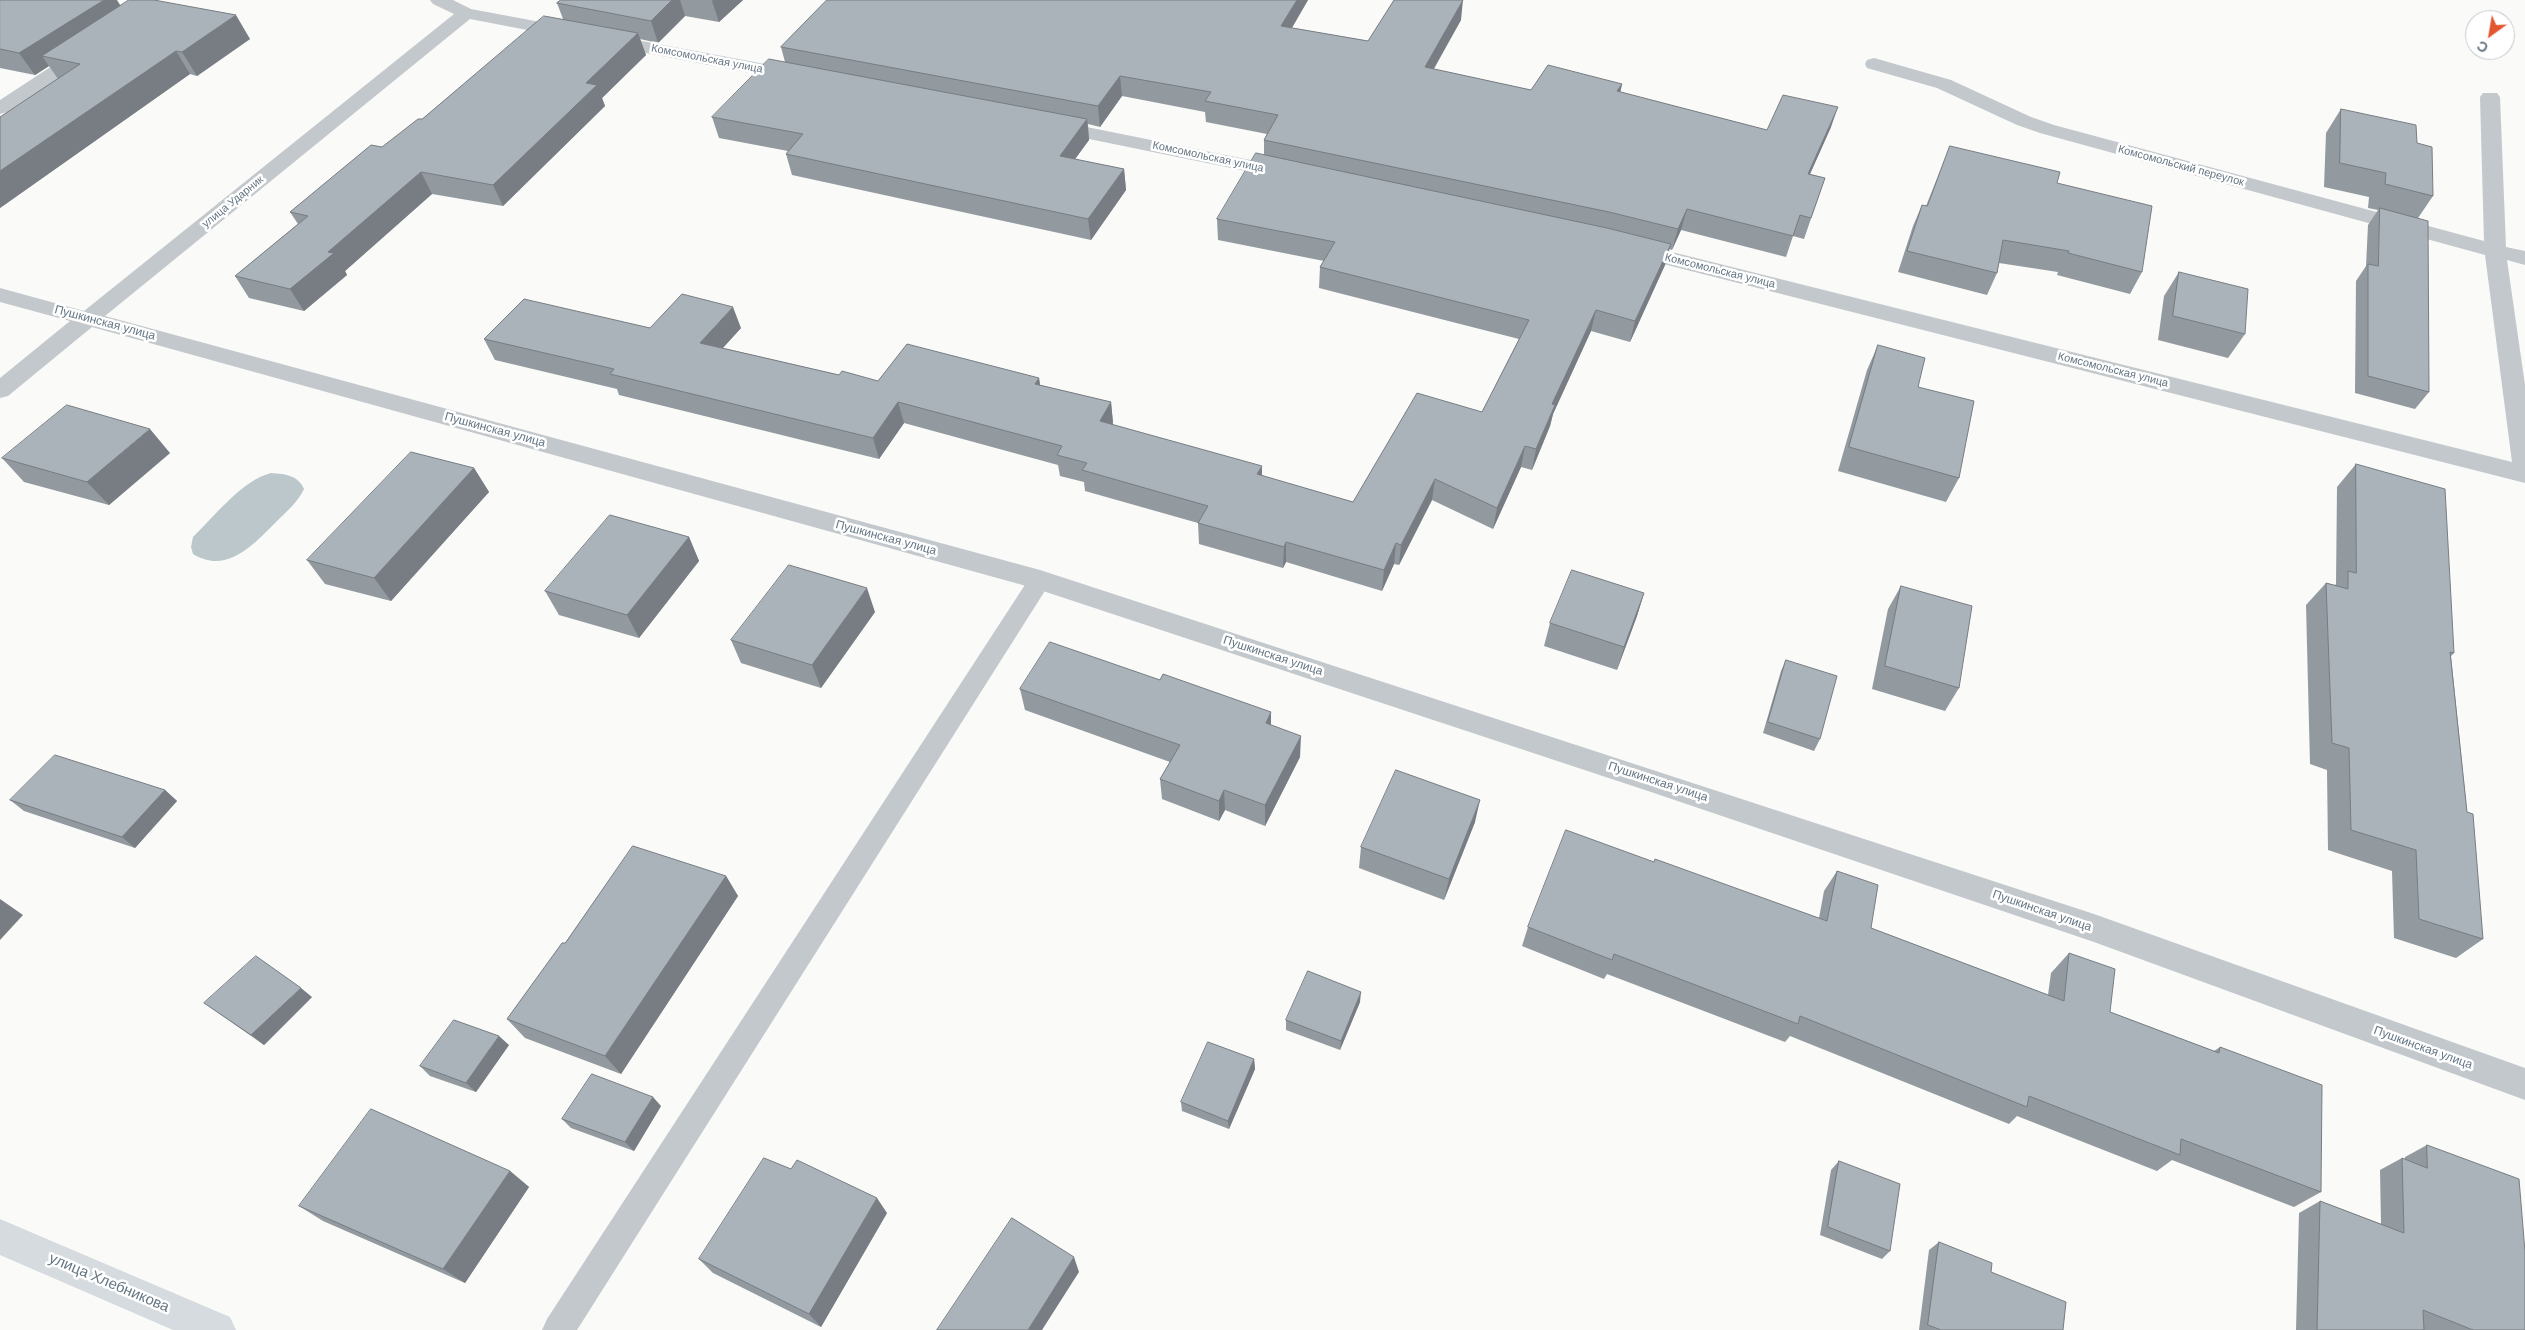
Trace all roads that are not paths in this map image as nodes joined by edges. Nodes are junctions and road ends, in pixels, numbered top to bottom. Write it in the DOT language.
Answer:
graph roads {
  1 [pos="439,0"];
  2 [pos="466,13"];
  3 [pos="100,43"];
  4 [pos="1874,64"];
  5 [pos="818,80"];
  6 [pos="2490,97"];
  7 [pos="0,108"];
  8 [pos="1033,122"];
  9 [pos="1305,177"];
  10 [pos="1614,244"];
  11 [pos="2495,251"];
  12 [pos="2525,258"];
  13 [pos="0,295"];
  14 [pos="89,319"];
  15 [pos="0,390"];
  16 [pos="2525,470"];
  17 [pos="2525,474"];
  18 [pos="1040,580"];
  19 [pos="2525,1084"];
  20 [pos="0,1237"];
  21 [pos="217,1330"];
  22 [pos="558,1330"];
  1 -- 2 [label="street, Комсомольская улица"];
  2 -- 5 [label="street, Комсомольская улица"];
  2 -- 14 [label="street, улица Ударник"];
  3 -- 7 [label="street"];
  4 -- 11 [label="street, Комсомольский переулок"];
  6 -- 11 [label="street"];
  8 -- 9 [label="street, Комсомольская улица"];
  10 -- 17 [label="street, Комсомольская улица"];
  11 -- 12 [label="street, Комсомольский переулок"];
  11 -- 16 [label="street"];
  13 -- 14 [label="street, Пушкинская улица"];
  14 -- 15 [label="street, улица Ударник"];
  14 -- 18 [label="street, Пушкинская улица"];
  18 -- 19 [label="street, Пушкинская улица"];
  18 -- 22 [label="lane"];
  20 -- 21 [label="street, улица Хлебникова"];
}
